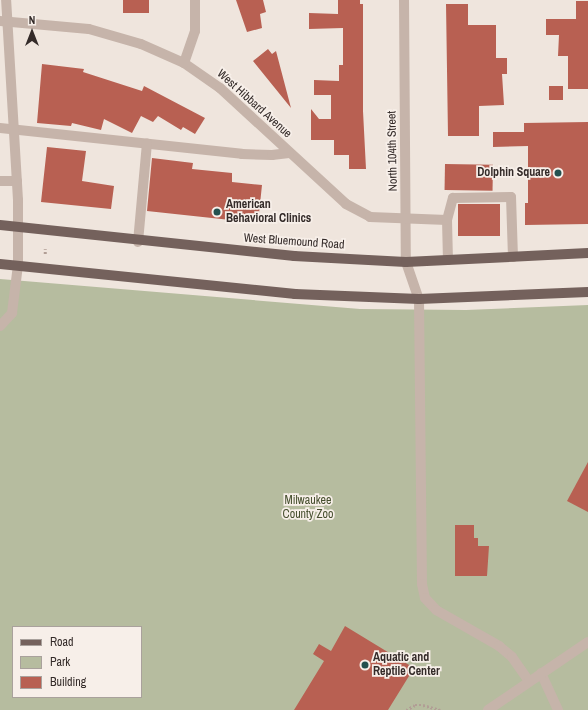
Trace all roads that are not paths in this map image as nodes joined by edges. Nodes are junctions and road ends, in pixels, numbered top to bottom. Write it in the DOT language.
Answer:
graph roads {
  1 [pos="6,0"];
  2 [pos="195,0"];
  3 [pos="404,0"];
  4 [pos="4,21"];
  5 [pos="184,63"];
  6 [pos="0,128"];
  7 [pos="13,129"];
  8 [pos="146,143"];
  9 [pos="288,153"];
  10 [pos="0,181"];
  11 [pos="17,181"];
  12 [pos="406,219"];
  13 [pos="447,220"];
  14 [pos="0,225"];
  15 [pos="18,227"];
  16 [pos="138,242"];
  17 [pos="588,253"];
  18 [pos="513,256"];
  19 [pos="448,260"];
  20 [pos="406,262"];
  21 [pos="0,264"];
  22 [pos="18,265"];
  23 [pos="588,292"];
  24 [pos="419,299"];
  25 [pos="0,326"];
  26 [pos="588,642"];
  27 [pos="541,673"];
  28 [pos="529,681"];
  29 [pos="489,709"];
  30 [pos="502,710"];
  31 [pos="558,710"];
  1 -- 4 [label="street"];
  2 -- 5 [label="street"];
  3 -- 12 [label="street, North 104th Street"];
  4 -- 5 [label="street, West Hibbard Avenue"];
  4 -- 7 [label="street"];
  5 -- 9 [label="street, West Hibbard Avenue"];
  6 -- 7 [label="street"];
  7 -- 8 [label="street"];
  7 -- 11 [label="street"];
  8 -- 9 [label="street"];
  8 -- 16 [label="street"];
  9 -- 12 [label="street, West Hibbard Avenue"];
  10 -- 11 [label="street"];
  11 -- 15 [label="street"];
  12 -- 13 [label="street, West Hibbard Avenue"];
  12 -- 20 [label="street, North 104th Street"];
  13 -- 18 [label="street"];
  13 -- 19 [label="street"];
  14 -- 15 [label="main road, West Bluemound Road"];
  15 -- 16 [label="main road, West Bluemound Road"];
  15 -- 22 [label="street"];
  16 -- 20 [label="main road, West Bluemound Road"];
  17 -- 18 [label="main road, West Bluemound Road"];
  18 -- 19 [label="main road, West Bluemound Road"];
  19 -- 20 [label="main road, West Bluemound Road"];
  20 -- 24 [label="street, North 104th Street"];
  21 -- 22 [label="main road"];
  22 -- 24 [label="main road"];
  22 -- 25 [label="street"];
  23 -- 24 [label="main road"];
  24 -- 28 [label="street, North 104th Street"];
  26 -- 27 [label="street"];
  27 -- 28 [label="street"];
  27 -- 31 [label="street"];
  28 -- 29 [label="street"];
  29 -- 30 [label="street"];
}
